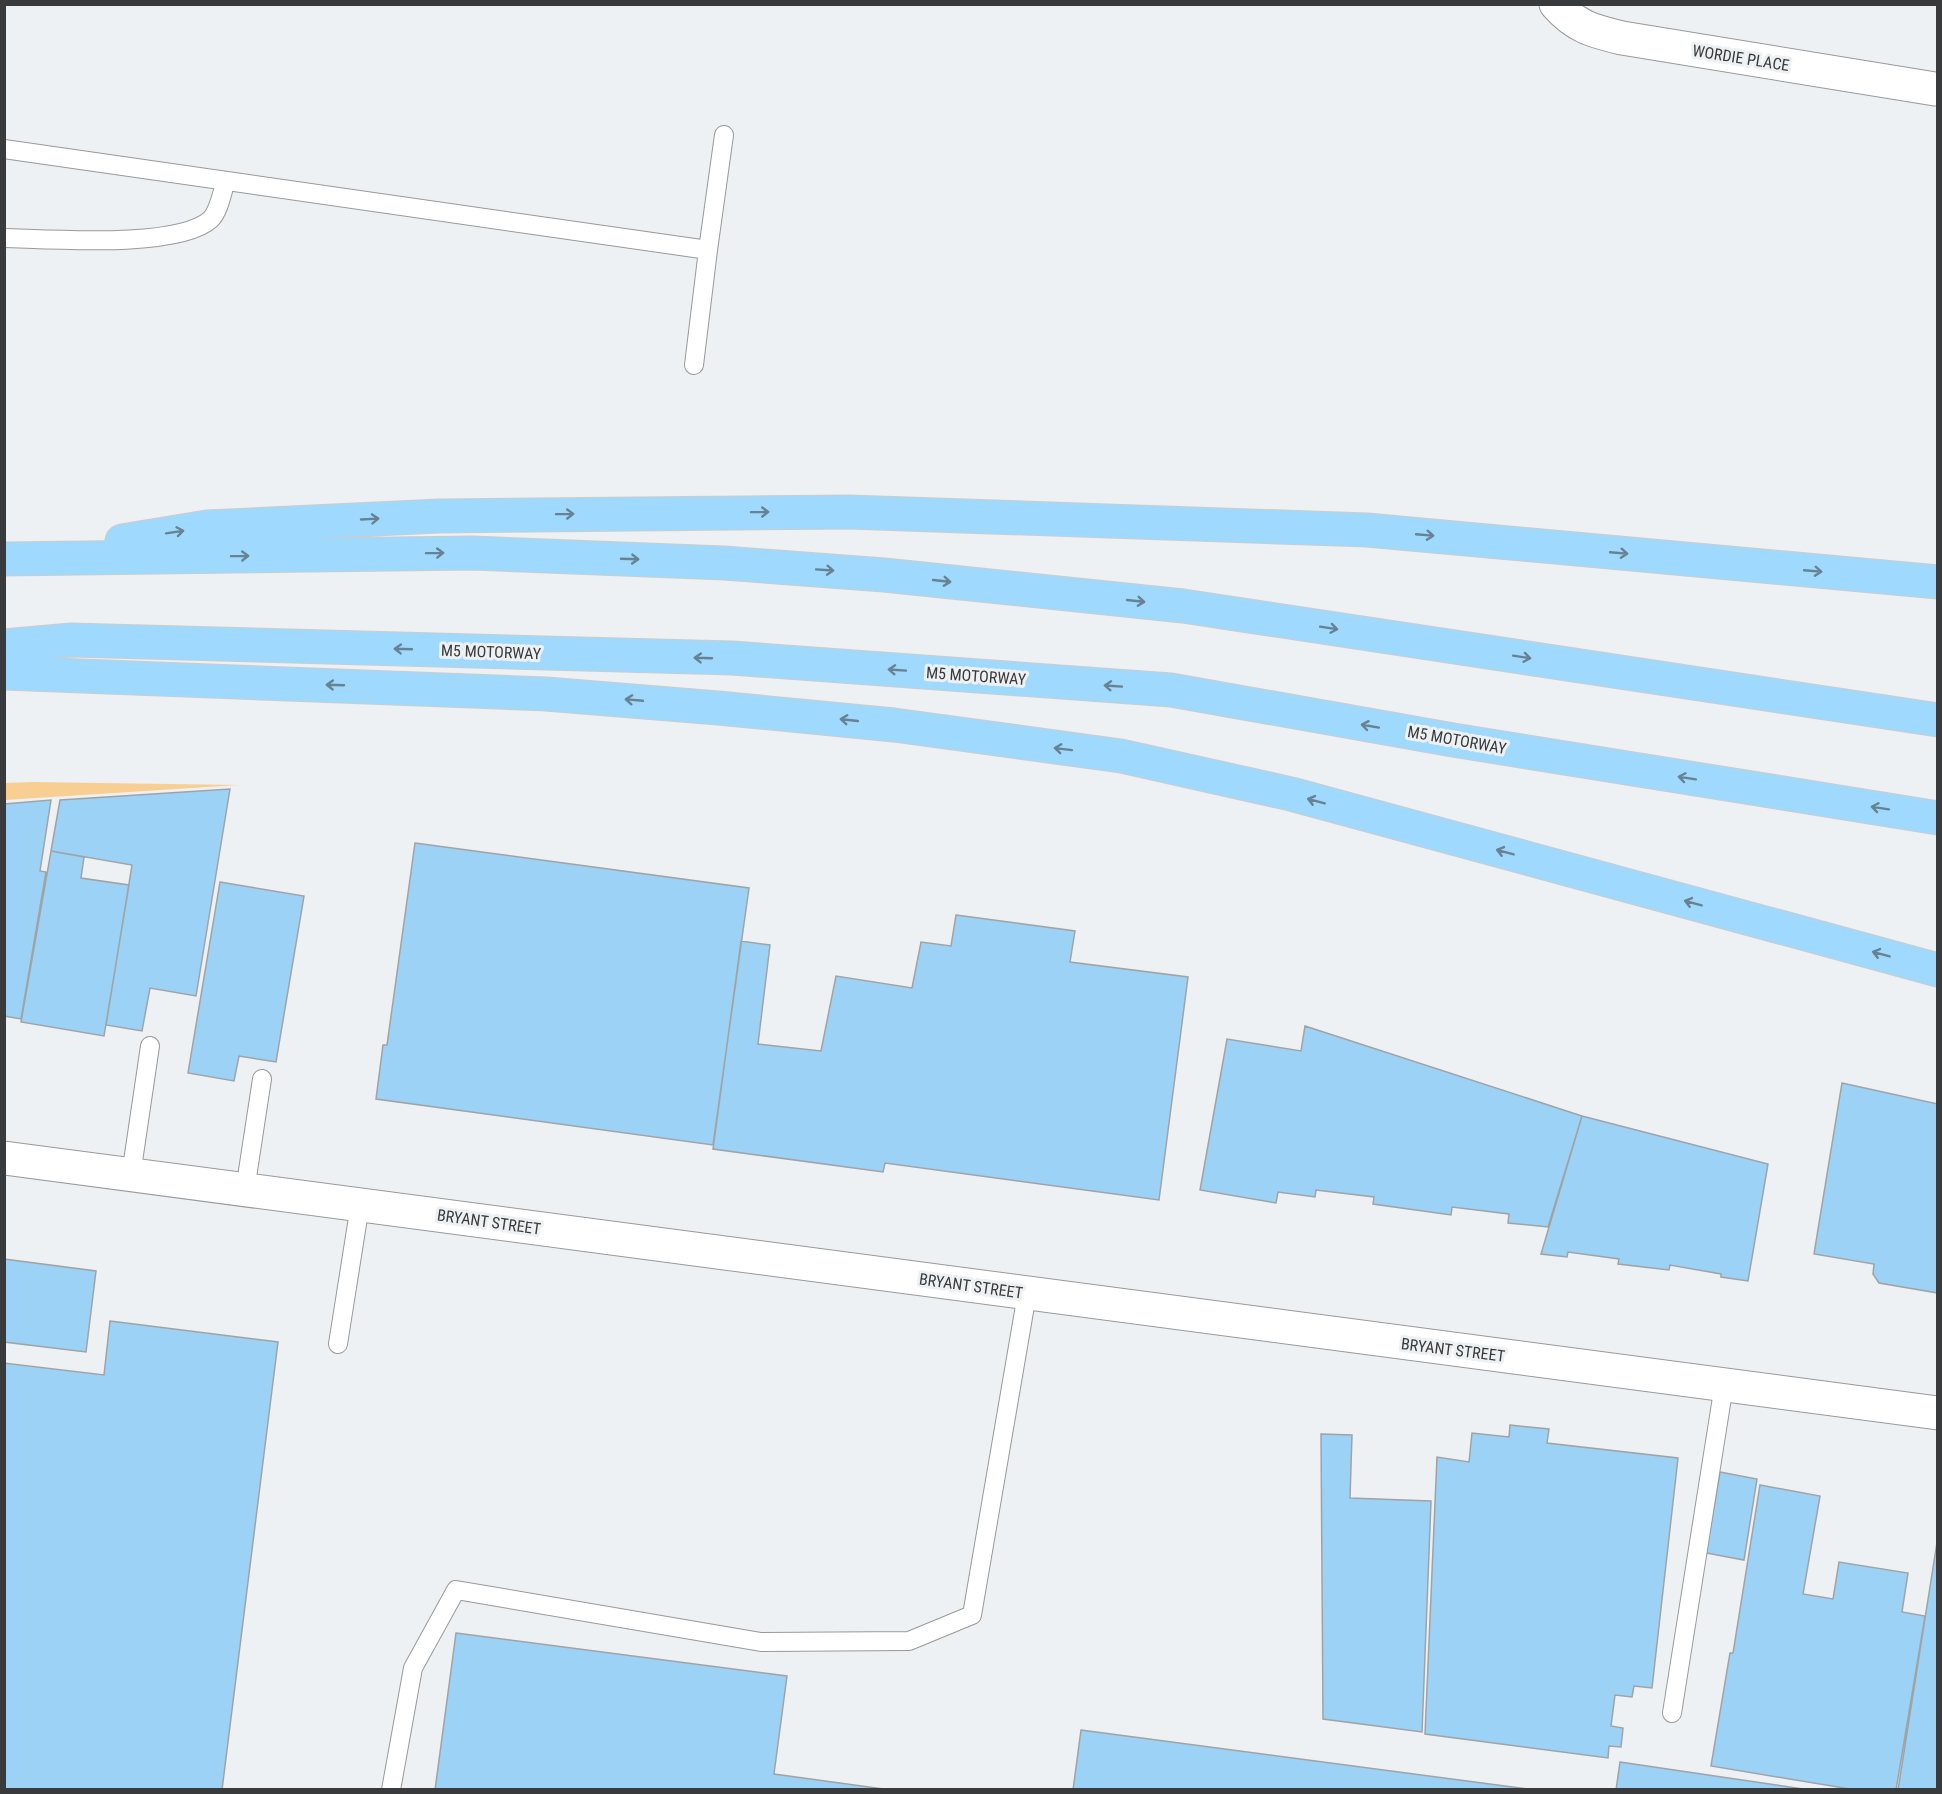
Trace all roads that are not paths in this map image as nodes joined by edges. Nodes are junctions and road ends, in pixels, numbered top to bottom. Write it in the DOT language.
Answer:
graph roads {
  1 [pos="1556,4"];
  2 [pos="1935,89"];
  3 [pos="724,135"];
  4 [pos="4,149"];
  5 [pos="226,181"];
  6 [pos="4,238"];
  7 [pos="708,250"];
  8 [pos="694,365"];
  9 [pos="9,559"];
  10 [pos="1938,582"];
  11 [pos="4,646"];
  12 [pos="4,673"];
  13 [pos="1938,720"];
  14 [pos="1938,818"];
  15 [pos="1938,970"];
  16 [pos="150,1046"];
  17 [pos="262,1079"];
  18 [pos="4,1158"];
  19 [pos="131,1175"];
  20 [pos="246,1190"];
  21 [pos="360,1205"];
  22 [pos="1027,1294"];
  23 [pos="338,1344"];
  24 [pos="1724,1385"];
  25 [pos="1938,1413"];
  26 [pos="1672,1713"];
  27 [pos="391,1790"];
  1 -- 2 [label="street, WORDIE PLACE"];
  3 -- 7 [label="lane"];
  4 -- 5 [label="lane"];
  5 -- 6 [label="lane"];
  5 -- 7 [label="lane"];
  7 -- 8 [label="lane"];
  9 -- 10 [label="highway, one-way"];
  9 -- 13 [label="highway, one-way"];
  14 -- 11 [label="highway, M5 MOTORWAY, one-way"];
  15 -- 12 [label="highway, one-way"];
  16 -- 19 [label="lane"];
  17 -- 20 [label="lane"];
  18 -- 19 [label="street, BRYANT STREET"];
  19 -- 20 [label="street, BRYANT STREET"];
  20 -- 21 [label="street, BRYANT STREET"];
  21 -- 22 [label="street, BRYANT STREET"];
  21 -- 23 [label="lane"];
  22 -- 24 [label="street, BRYANT STREET"];
  22 -- 27 [label="lane"];
  24 -- 25 [label="street, BRYANT STREET"];
  24 -- 26 [label="lane"];
}
